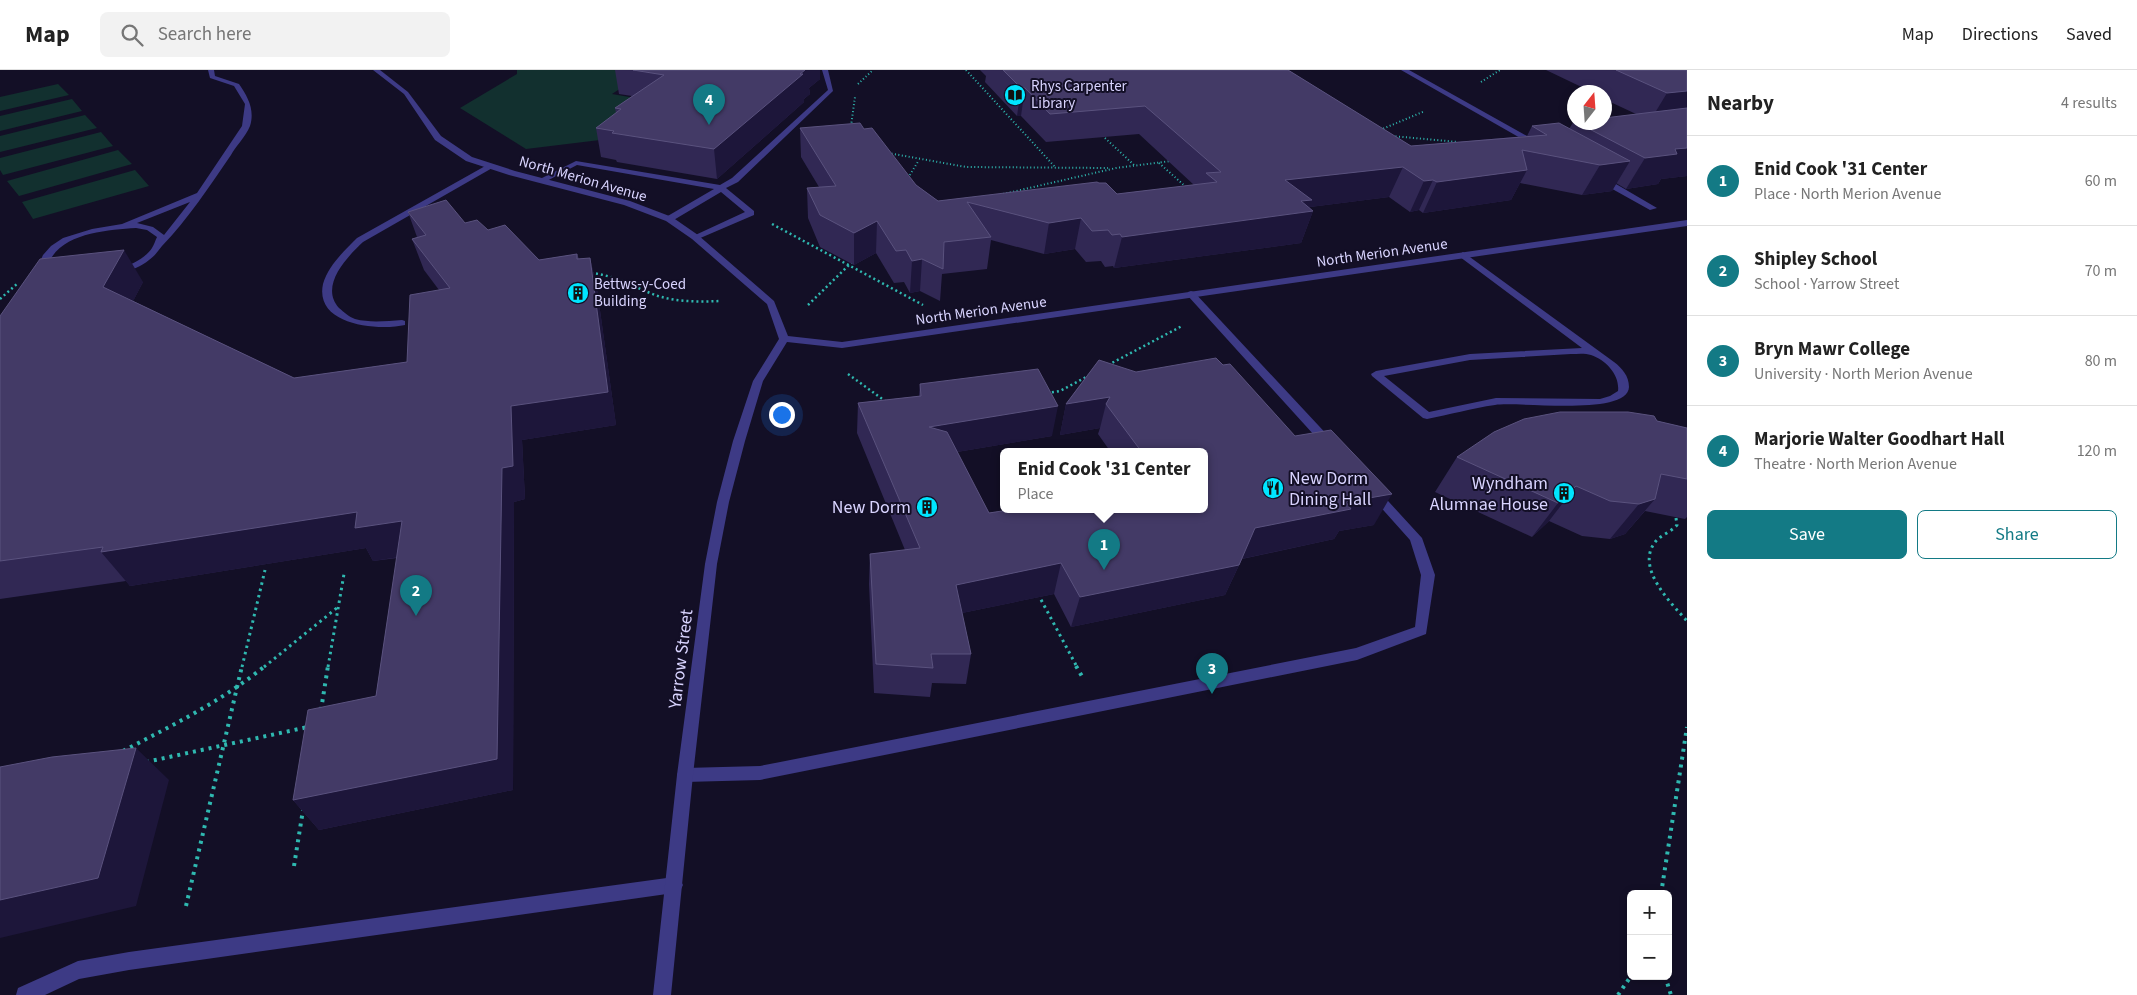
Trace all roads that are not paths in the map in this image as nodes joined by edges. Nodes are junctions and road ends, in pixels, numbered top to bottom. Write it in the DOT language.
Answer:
graph roads {
  1 [pos="212,70"];
  2 [pos="376,70"];
  3 [pos="825,70"];
  4 [pos="1404,70"];
  5 [pos="1549,150"];
  6 [pos="490,167"];
  7 [pos="1592,174"];
  8 [pos="540,181"];
  9 [pos="721,188"];
  10 [pos="200,195"];
  11 [pos="1653,208"];
  12 [pos="669,219"];
  13 [pos="1687,223"];
  14 [pos="120,226"];
  15 [pos="695,237"];
  16 [pos="161,244"];
  17 [pos="1463,255"];
  18 [pos="1191,294"];
  19 [pos="402,323"];
  20 [pos="784,339"];
  21 [pos="1593,352"];
  22 [pos="1335,450"];
  23 [pos="1362,480"];
  24 [pos="685,775"];
  25 [pos="674,885"];
  26 [pos="25,995"];
  27 [pos="662,995"];
  1 -- 10 [label="street"];
  2 -- 6 [label="street, North Merion Avenue"];
  3 -- 9 [label="street"];
  4 -- 5 [label="street"];
  6 -- 8 [label="street, North Merion Avenue"];
  6 -- 19 [label="street"];
  7 -- 11 [label="street"];
  8 -- 9 [label="street"];
  8 -- 12 [label="street, North Merion Avenue"];
  9 -- 12 [label="street"];
  9 -- 15 [label="street"];
  10 -- 14 [label="street"];
  10 -- 16 [label="street"];
  12 -- 15 [label="street, North Merion Avenue"];
  13 -- 17 [label="street, North Merion Avenue"];
  14 -- 16 [label="street"];
  14 -- 16 [label="street"];
  15 -- 20 [label="street, North Merion Avenue"];
  17 -- 18 [label="street, North Merion Avenue"];
  17 -- 21 [label="street"];
  18 -- 20 [label="street, North Merion Avenue"];
  18 -- 22 [label="street"];
  20 -- 24 [label="street, Yarrow Street"];
  21 -- 21 [label="street"];
  23 -- 24 [label="street"];
  24 -- 25 [label="street, Yarrow Street"];
  25 -- 26 [label="street"];
  25 -- 27 [label="street, Yarrow Street"];
}
